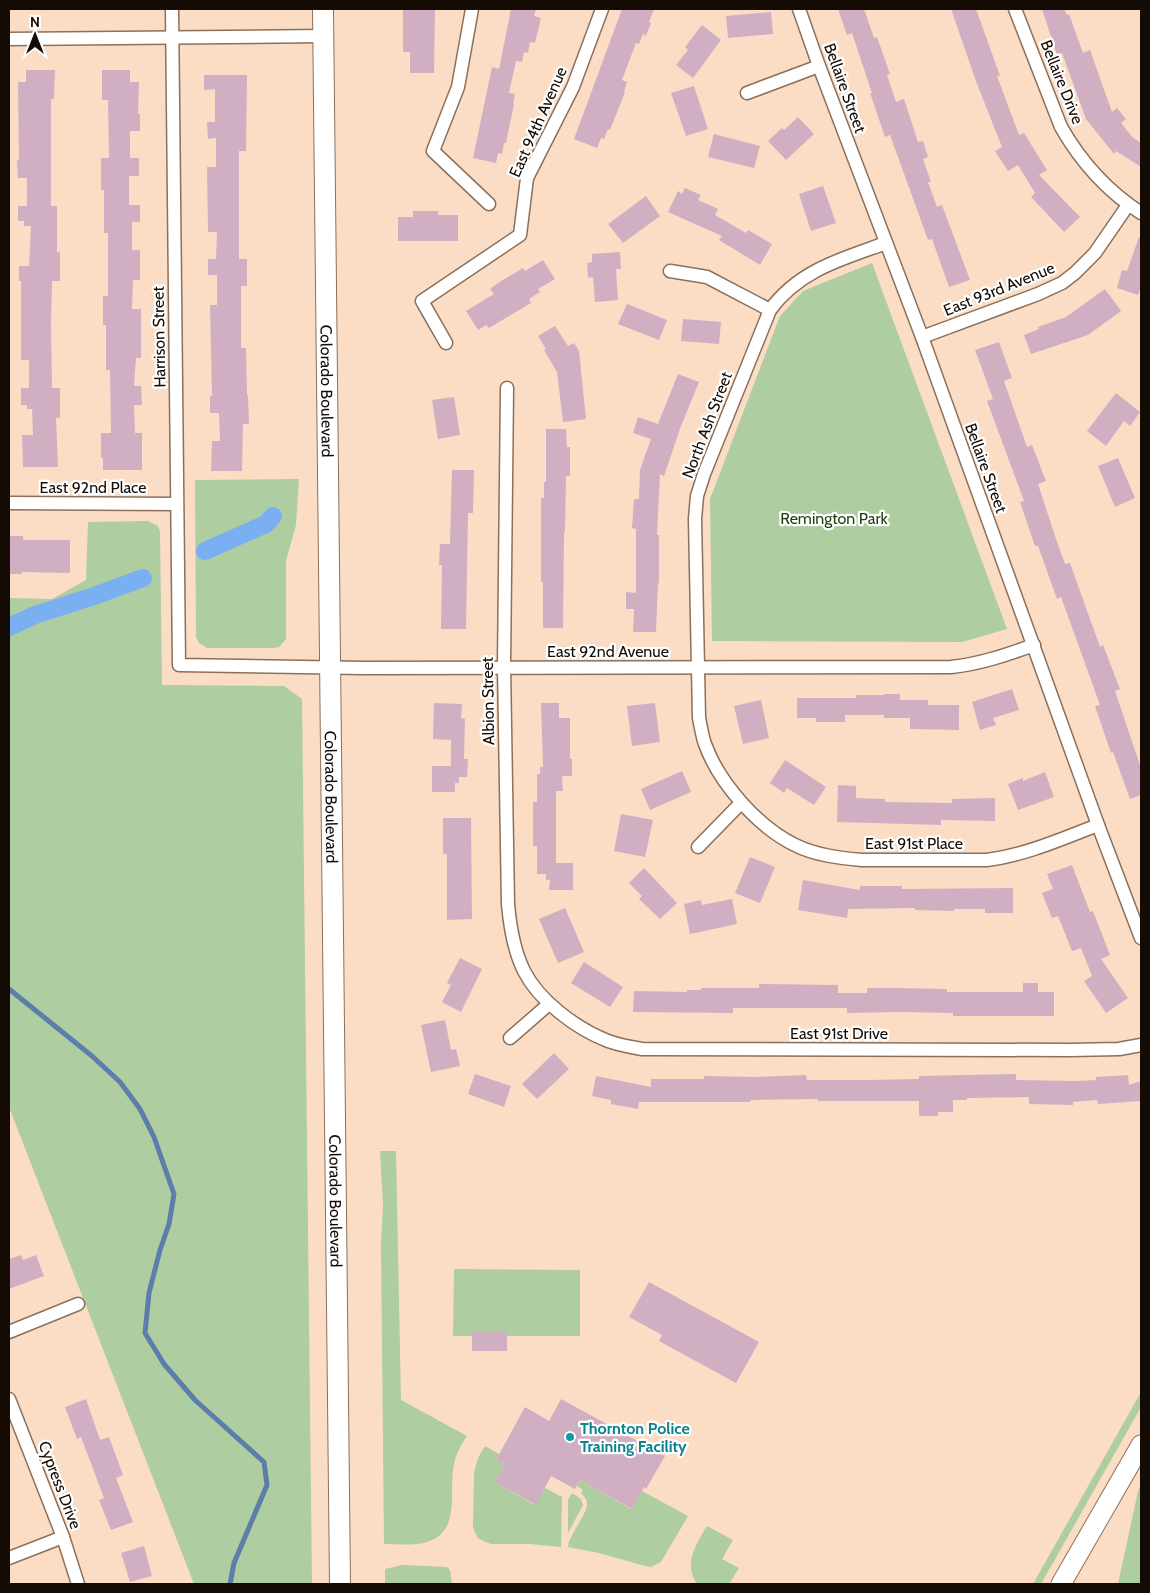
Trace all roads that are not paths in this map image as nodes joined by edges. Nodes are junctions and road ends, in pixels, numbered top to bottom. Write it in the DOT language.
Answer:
graph roads {
  1 [pos="172,9"];
  2 [pos="323,9"];
  3 [pos="472,9"];
  4 [pos="602,9"];
  5 [pos="799,9"];
  6 [pos="1015,9"];
  7 [pos="324,36"];
  8 [pos="172,37"];
  9 [pos="9,39"];
  10 [pos="819,66"];
  11 [pos="747,93"];
  12 [pos="489,204"];
  13 [pos="1128,205"];
  14 [pos="1141,213"];
  15 [pos="886,243"];
  16 [pos="670,271"];
  17 [pos="770,310"];
  18 [pos="922,337"];
  19 [pos="446,343"];
  20 [pos="507,388"];
  21 [pos="9,503"];
  22 [pos="176,504"];
  23 [pos="1034,646"];
  24 [pos="179,665"];
  25 [pos="330,667"];
  26 [pos="504,667"];
  27 [pos="698,668"];
  28 [pos="741,803"];
  29 [pos="1098,825"];
  30 [pos="698,847"];
  31 [pos="1141,938"];
  32 [pos="549,1004"];
  33 [pos="510,1038"];
  34 [pos="1141,1045"];
  35 [pos="78,1304"];
  36 [pos="9,1332"];
  37 [pos="9,1399"];
  38 [pos="1141,1445"];
  39 [pos="63,1537"];
  40 [pos="9,1558"];
  41 [pos="78,1584"];
  42 [pos="340,1584"];
  43 [pos="1061,1584"];
  1 -- 8 [label="street, Harrison Street"];
  2 -- 7 [label="main road, Colorado Boulevard"];
  3 -- 12 [label="street"];
  4 -- 19 [label="street, East 94th Avenue"];
  5 -- 10 [label="street, Bellaire Street"];
  6 -- 13 [label="street, Bellaire Drive"];
  7 -- 8 [label="street"];
  7 -- 25 [label="main road, Colorado Boulevard"];
  8 -- 9 [label="street"];
  8 -- 22 [label="street, Harrison Street"];
  10 -- 11 [label="street"];
  10 -- 15 [label="street, Bellaire Street"];
  13 -- 14 [label="street"];
  13 -- 18 [label="street, East 93rd Avenue"];
  15 -- 17 [label="street, North Ash Street"];
  15 -- 18 [label="street, Bellaire Street"];
  16 -- 17 [label="street"];
  17 -- 27 [label="street, North Ash Street"];
  18 -- 23 [label="street, Bellaire Street"];
  20 -- 26 [label="street, Albion Street"];
  21 -- 22 [label="street, East 92nd Place"];
  22 -- 24 [label="street, Harrison Street"];
  23 -- 27 [label="street, East 92nd Avenue"];
  23 -- 29 [label="street, Bellaire Street"];
  24 -- 25 [label="street, East 92nd Avenue"];
  25 -- 26 [label="street, East 92nd Avenue"];
  25 -- 42 [label="main road, Colorado Boulevard"];
  26 -- 27 [label="street, East 92nd Avenue"];
  26 -- 32 [label="street, Albion Street"];
  27 -- 28 [label="street, North Ash Street"];
  28 -- 29 [label="street, East 91st Place"];
  28 -- 30 [label="street"];
  29 -- 31 [label="street, Bellaire Street"];
  32 -- 33 [label="street"];
  32 -- 34 [label="street, East 91st Drive"];
  35 -- 36 [label="street"];
  37 -- 39 [label="street, Cypress Drive"];
  38 -- 43 [label="street"];
  39 -- 40 [label="street"];
  39 -- 41 [label="street, Cypress Drive"];
}
